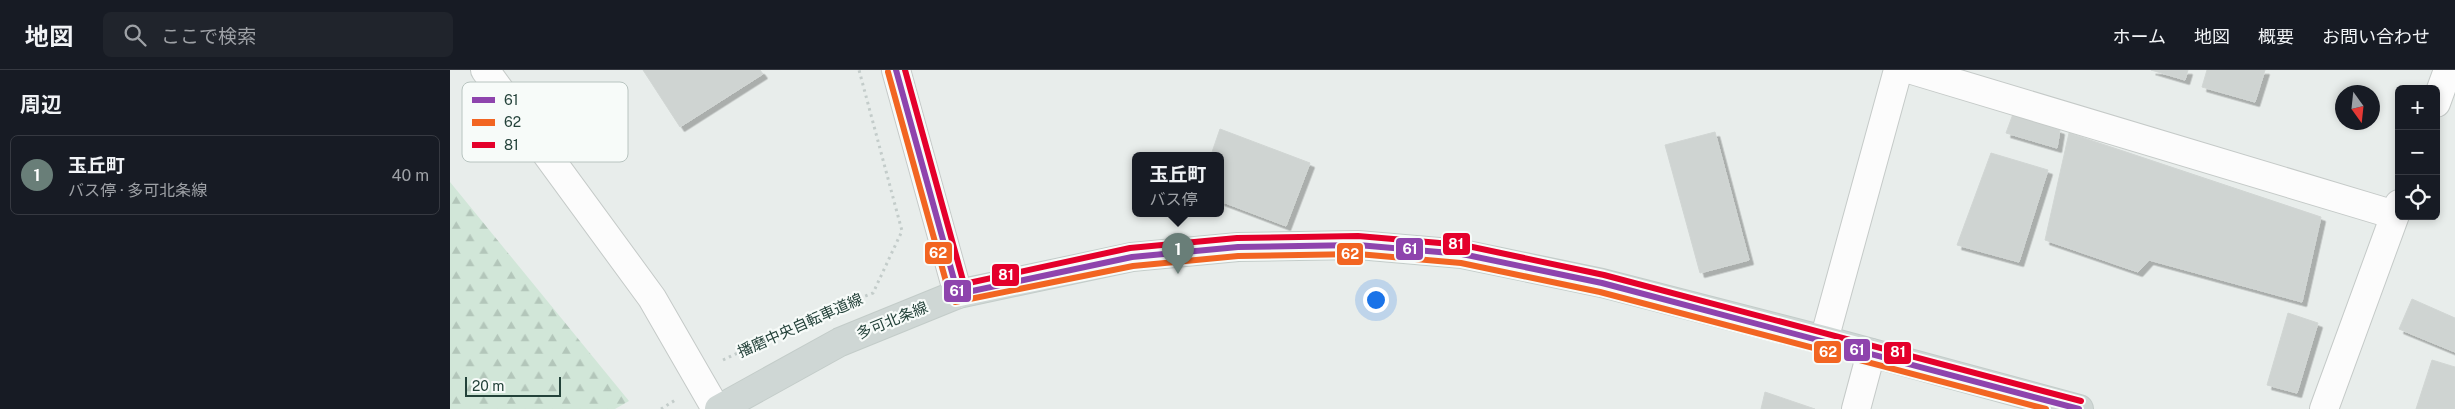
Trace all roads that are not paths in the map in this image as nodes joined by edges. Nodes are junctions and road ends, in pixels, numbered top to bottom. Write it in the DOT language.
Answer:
graph roads {
  1 [pos="485,70"];
  2 [pos="896,70"];
  3 [pos="1898,70"];
  4 [pos="1912,70"];
  5 [pos="2448,70"];
  6 [pos="494,82"];
  7 [pos="2440,92"];
  8 [pos="552,162"];
  9 [pos="2395,208"];
  10 [pos="2395,214"];
  11 [pos="958,294"];
  12 [pos="1824,340"];
  13 [pos="1871,353"];
  14 [pos="728,406"];
  15 [pos="1856,409"];
  16 [pos="2079,409"];
  17 [pos="2324,409"];
  1 -- 6 [label="street"];
  2 -- 11 [label="street"];
  3 -- 12 [label="street"];
  4 -- 9 [label="street"];
  5 -- 7 [label="street"];
  8 -- 14 [label="street"];
  10 -- 17 [label="street"];
  11 -- 12 [label="main road, 多可北条線"];
  11 -- 14 [label="main road, 多可北条線"];
  12 -- 13 [label="main road, 多可北条線"];
  13 -- 15 [label="street"];
  13 -- 16 [label="main road, 多可北条線"];
}
